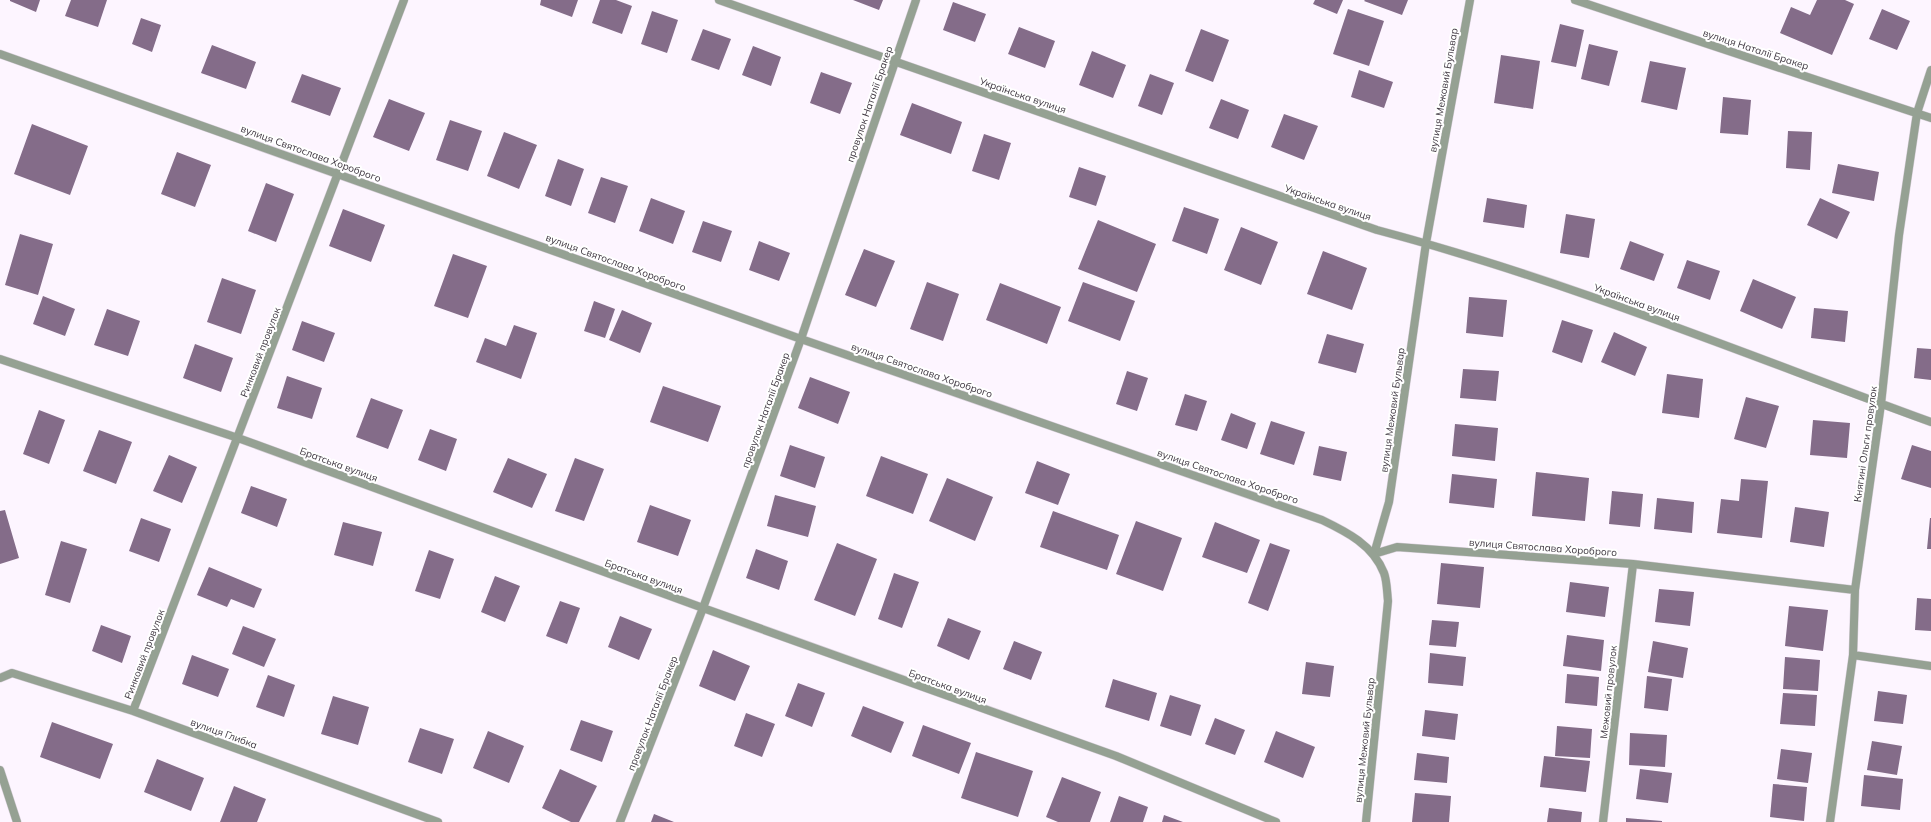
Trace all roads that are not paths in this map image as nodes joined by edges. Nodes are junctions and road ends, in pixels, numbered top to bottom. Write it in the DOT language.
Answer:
graph roads {
  1 [pos="404,0"];
  2 [pos="719,0"];
  3 [pos="916,0"];
  4 [pos="1470,0"];
  5 [pos="1575,0"];
  6 [pos="0,54"];
  7 [pos="894,61"];
  8 [pos="1931,70"];
  9 [pos="1917,113"];
  10 [pos="1931,118"];
  11 [pos="339,173"];
  12 [pos="1426,243"];
  13 [pos="801,339"];
  14 [pos="0,359"];
  15 [pos="1881,404"];
  16 [pos="1931,422"];
  17 [pos="238,438"];
  18 [pos="1374,554"];
  19 [pos="1633,564"];
  20 [pos="1855,590"];
  21 [pos="703,608"];
  22 [pos="1853,655"];
  23 [pos="1931,666"];
  24 [pos="0,678"];
  25 [pos="133,710"];
  26 [pos="0,770"];
  27 [pos="17,822"];
  28 [pos="438,822"];
  29 [pos="620,822"];
  30 [pos="1276,822"];
  31 [pos="1366,822"];
  32 [pos="1603,822"];
  33 [pos="1830,822"];
  1 -- 11 [label="street, Ринковий провулок"];
  2 -- 7 [label="street, Українська вулиця"];
  3 -- 7 [label="street, провулок Наталії Бракер"];
  4 -- 12 [label="street, вулиця Межовий Бульвар"];
  5 -- 9 [label="street, вулиця Наталії Бракер"];
  6 -- 11 [label="street, вулиця Святослава Хороброго"];
  7 -- 12 [label="street, Українська вулиця"];
  7 -- 13 [label="street, провулок Наталії Бракер"];
  8 -- 9 [label="street, Княгині Ольги провулок"];
  9 -- 10 [label="street, вулиця Наталії Бракер"];
  9 -- 15 [label="street, Княгині Ольги провулок"];
  11 -- 13 [label="street, вулиця Святослава Хороброго"];
  11 -- 17 [label="street, Ринковий провулок"];
  12 -- 15 [label="street, Українська вулиця"];
  12 -- 18 [label="street, вулиця Межовий Бульвар"];
  13 -- 18 [label="street, вулиця Святослава Хороброго"];
  13 -- 21 [label="street, провулок Наталії Бракер"];
  14 -- 17 [label="street, Братська вулиця"];
  15 -- 16 [label="street, Українська вулиця"];
  15 -- 20 [label="street, Княгині Ольги провулок"];
  17 -- 21 [label="street, Братська вулиця"];
  17 -- 25 [label="street, Ринковий провулок"];
  18 -- 19 [label="street, вулиця Святослава Хороброго"];
  18 -- 31 [label="street, вулиця Межовий Бульвар"];
  19 -- 20 [label="street, вулиця Святослава Хороброго"];
  19 -- 32 [label="street, Межовий провулок"];
  20 -- 22 [label="street, Княгині Ольги провулок"];
  21 -- 29 [label="street, провулок Наталії Бракер"];
  21 -- 30 [label="street, Братська вулиця"];
  22 -- 23 [label="street"];
  22 -- 33 [label="street, Княгині Ольги провулок"];
  24 -- 25 [label="street, вулиця Глибка"];
  25 -- 28 [label="street, вулиця Глибка"];
  26 -- 27 [label="street"];
}
